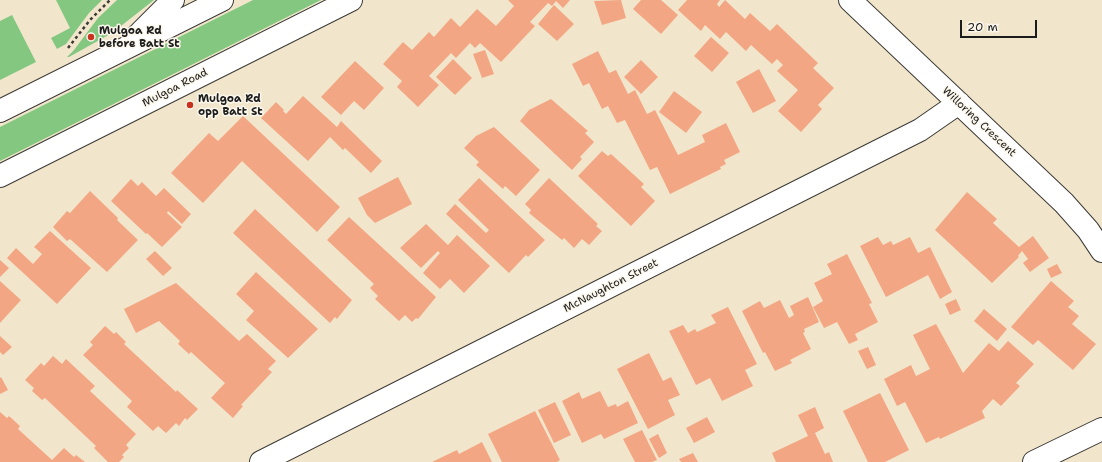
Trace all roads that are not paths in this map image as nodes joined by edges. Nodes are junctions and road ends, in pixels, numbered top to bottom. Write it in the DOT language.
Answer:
graph roads {
  1 [pos="173,0"];
  2 [pos="222,0"];
  3 [pos="351,0"];
  4 [pos="850,0"];
  5 [pos="123,50"];
  6 [pos="958,103"];
  7 [pos="0,111"];
  8 [pos="0,176"];
  9 [pos="1102,250"];
  10 [pos="1102,429"];
  11 [pos="261,462"];
  12 [pos="1034,462"];
  1 -- 5 [label="street"];
  2 -- 5 [label="street"];
  3 -- 8 [label="street, Mulgoa Road"];
  4 -- 6 [label="street, Willoring Crescent"];
  5 -- 7 [label="street"];
  6 -- 9 [label="street, Willoring Crescent"];
  6 -- 11 [label="street, McNaughton Street"];
  10 -- 12 [label="street"];
}
